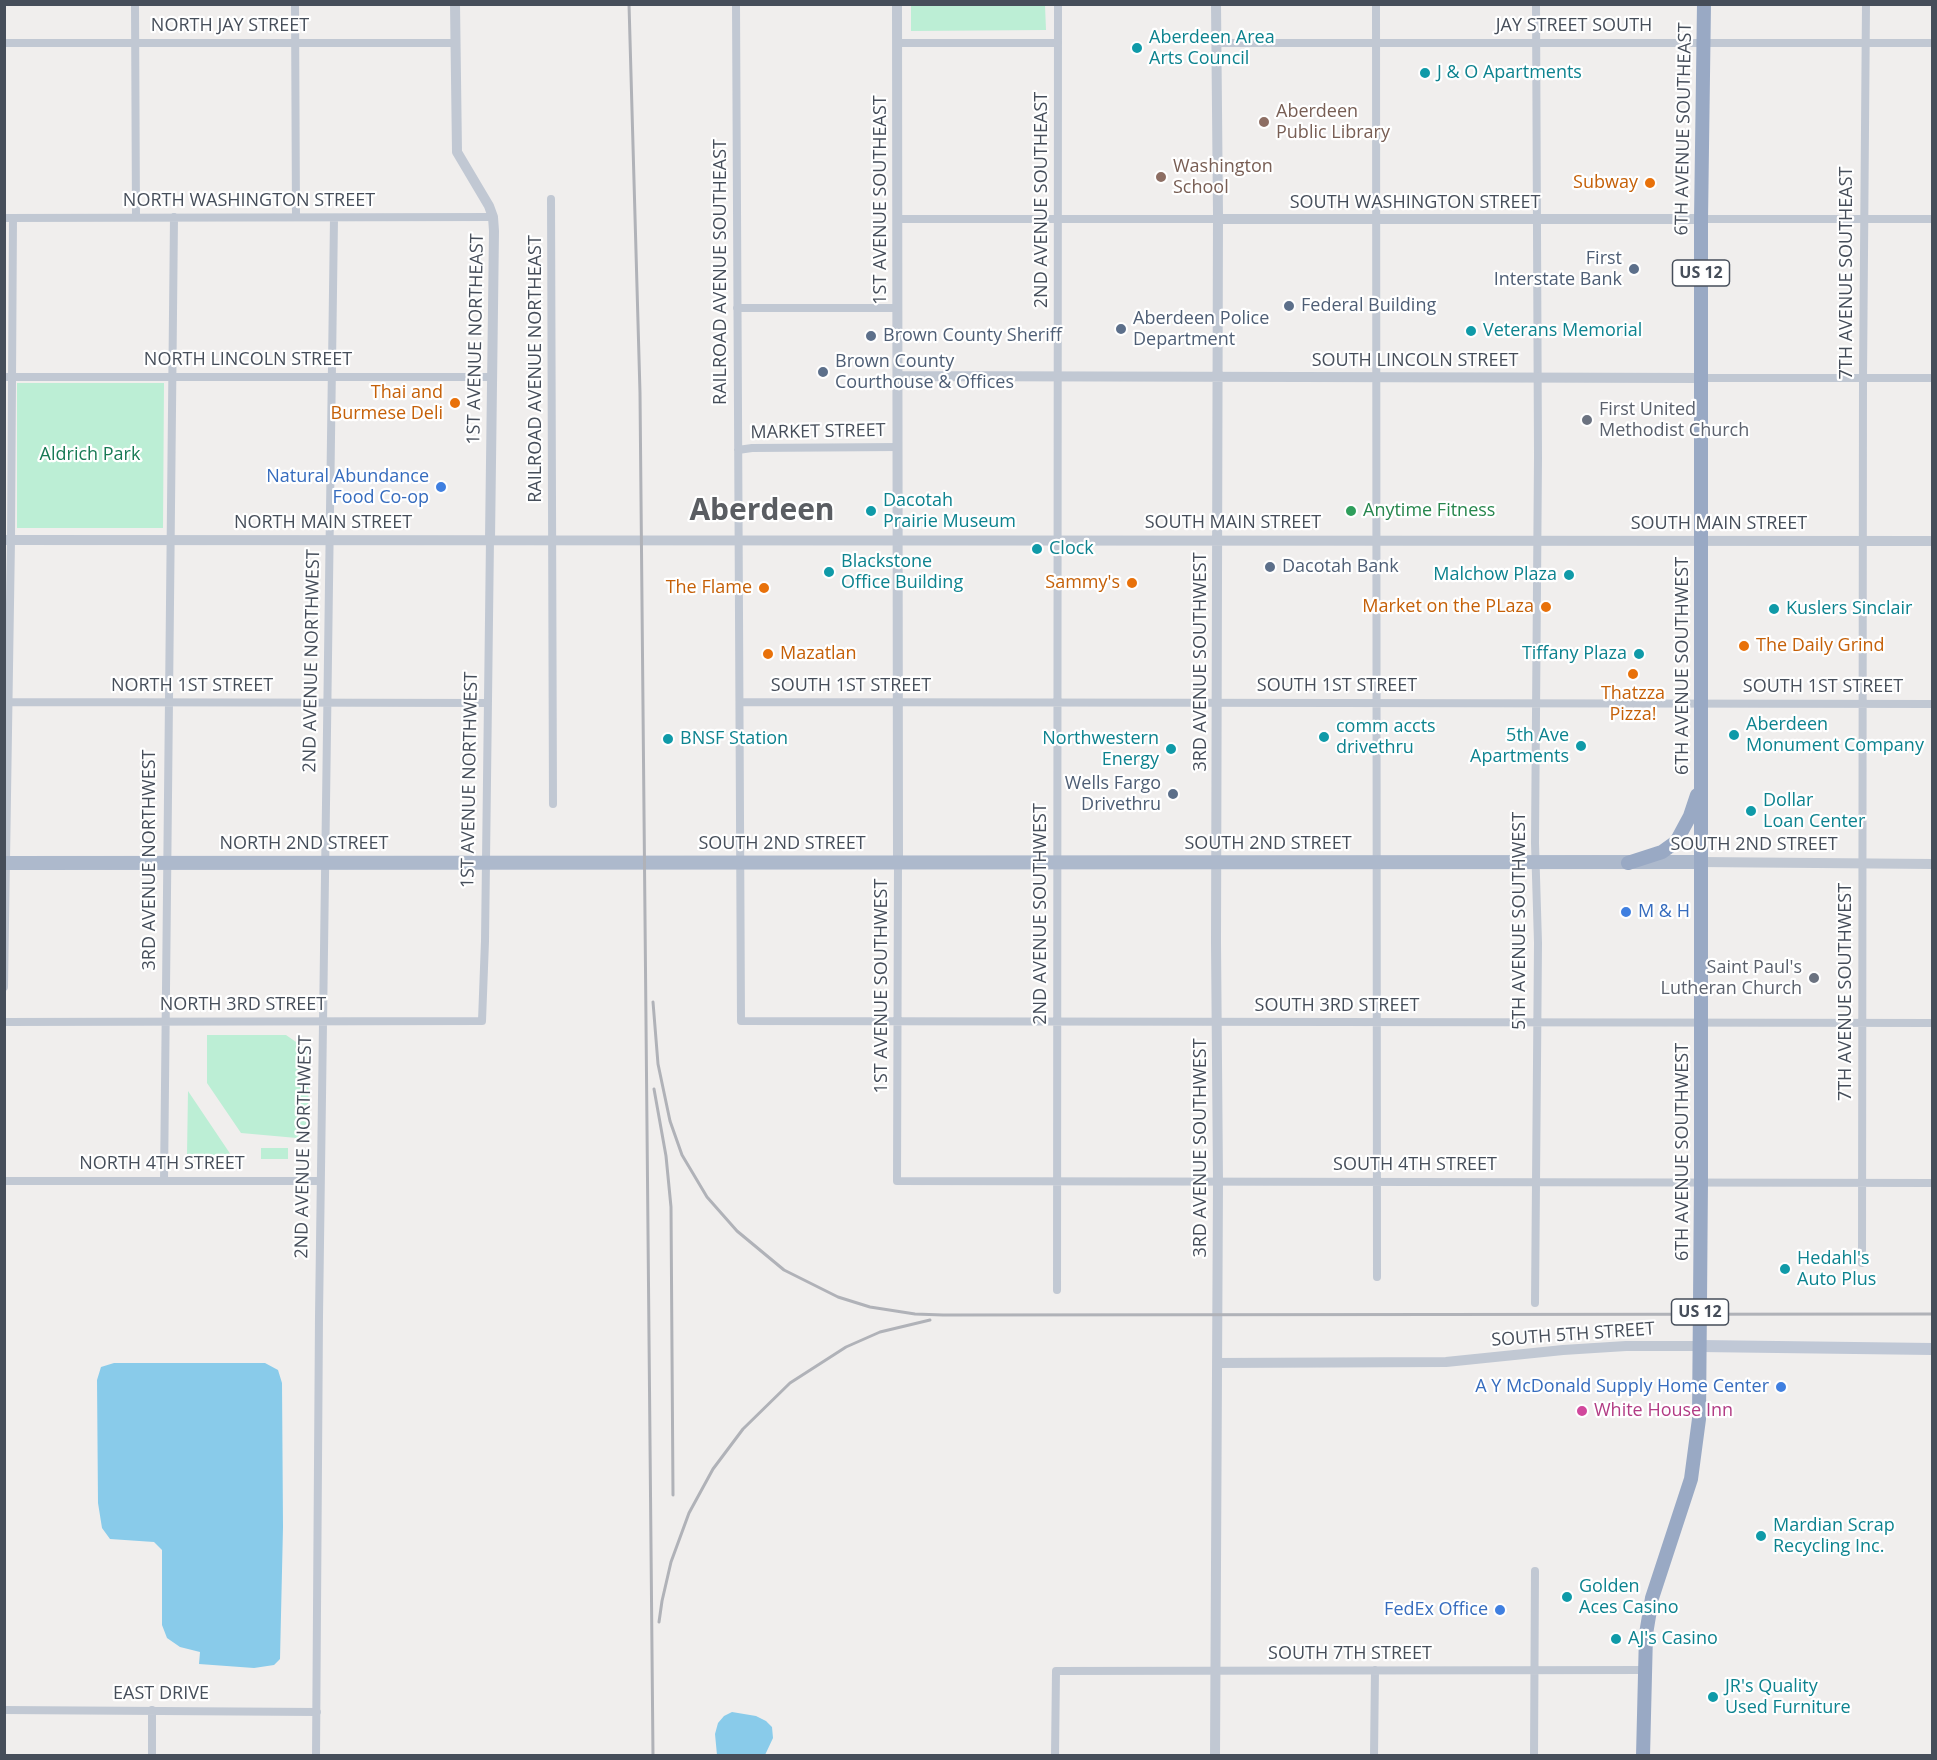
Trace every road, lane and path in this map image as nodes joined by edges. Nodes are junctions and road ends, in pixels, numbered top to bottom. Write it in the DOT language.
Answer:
graph roads {
  1 [pos="135,4"];
  2 [pos="295,4"];
  3 [pos="455,4"];
  4 [pos="736,4"];
  5 [pos="897,4"];
  6 [pos="1058,4"];
  7 [pos="1216,4"];
  8 [pos="1376,4"];
  9 [pos="1536,4"];
  10 [pos="1704,4"];
  11 [pos="1866,4"];
  12 [pos="1536,42"];
  13 [pos="4,43"];
  14 [pos="135,43"];
  15 [pos="295,43"];
  16 [pos="455,43"];
  17 [pos="897,43"];
  18 [pos="1059,43"];
  19 [pos="1216,43"];
  20 [pos="1377,43"];
  21 [pos="1703,44"];
  22 [pos="1866,44"];
  23 [pos="1932,44"];
  24 [pos="551,200"];
  25 [pos="136,217"];
  26 [pos="174,217"];
  27 [pos="493,217"];
  28 [pos="9,218"];
  29 [pos="296,218"];
  30 [pos="334,218"];
  31 [pos="898,219"];
  32 [pos="1060,219"];
  33 [pos="1218,219"];
  34 [pos="1701,219"];
  35 [pos="1863,219"];
  36 [pos="1932,219"];
  37 [pos="1378,220"];
  38 [pos="1538,220"];
  39 [pos="737,309"];
  40 [pos="898,309"];
  41 [pos="332,376"];
  42 [pos="898,376"];
  43 [pos="8,377"];
  44 [pos="172,377"];
  45 [pos="492,377"];
  46 [pos="1059,377"];
  47 [pos="1218,377"];
  48 [pos="1377,377"];
  49 [pos="1538,378"];
  50 [pos="1702,378"];
  51 [pos="1863,378"];
  52 [pos="1932,378"];
  53 [pos="898,447"];
  54 [pos="738,450"];
  55 [pos="330,539"];
  56 [pos="490,539"];
  57 [pos="554,539"];
  58 [pos="641,539"];
  59 [pos="739,539"];
  60 [pos="899,539"];
  61 [pos="1059,539"];
  62 [pos="8,540"];
  63 [pos="170,540"];
  64 [pos="1217,540"];
  65 [pos="1378,540"];
  66 [pos="1538,540"];
  67 [pos="1701,541"];
  68 [pos="1862,541"];
  69 [pos="1932,541"];
  70 [pos="6,702"];
  71 [pos="741,702"];
  72 [pos="899,702"];
  73 [pos="1217,702"];
  74 [pos="167,703"];
  75 [pos="327,703"];
  76 [pos="487,703"];
  77 [pos="1059,703"];
  78 [pos="1377,703"];
  79 [pos="1536,703"];
  80 [pos="1701,704"];
  81 [pos="1862,704"];
  82 [pos="1932,704"];
  83 [pos="1701,782"];
  84 [pos="553,804"];
  85 [pos="166,862"];
  86 [pos="325,862"];
  87 [pos="603,862"];
  88 [pos="898,862"];
  89 [pos="1216,862"];
  90 [pos="1378,862"];
  91 [pos="1537,862"];
  92 [pos="1700,862"];
  93 [pos="6,863"];
  94 [pos="1058,863"];
  95 [pos="1628,863"];
  96 [pos="1863,864"];
  97 [pos="1932,864"];
  98 [pos="4,987"];
  99 [pos="166,1021"];
  100 [pos="482,1021"];
  101 [pos="741,1021"];
  102 [pos="898,1021"];
  103 [pos="4,1022"];
  104 [pos="322,1022"];
  105 [pos="1058,1022"];
  106 [pos="1217,1022"];
  107 [pos="1378,1022"];
  108 [pos="1700,1022"];
  109 [pos="1537,1023"];
  110 [pos="1863,1023"];
  111 [pos="1932,1023"];
  112 [pos="4,1181"];
  113 [pos="164,1181"];
  114 [pos="320,1181"];
  115 [pos="897,1181"];
  116 [pos="1057,1181"];
  117 [pos="1218,1182"];
  118 [pos="1377,1182"];
  119 [pos="1536,1182"];
  120 [pos="1701,1182"];
  121 [pos="1862,1183"];
  122 [pos="1932,1183"];
  123 [pos="1862,1263"];
  124 [pos="1377,1276"];
  125 [pos="1057,1290"];
  126 [pos="1535,1302"];
  127 [pos="1700,1346"];
  128 [pos="1932,1349"];
  129 [pos="1217,1363"];
  130 [pos="1535,1571"];
  131 [pos="1216,1670"];
  132 [pos="1375,1670"];
  133 [pos="1535,1670"];
  134 [pos="1644,1670"];
  135 [pos="4,1710"];
  136 [pos="152,1710"];
  137 [pos="317,1712"];
  138 [pos="152,1755"];
  139 [pos="316,1755"];
  140 [pos="1055,1755"];
  141 [pos="1215,1755"];
  142 [pos="1374,1755"];
  143 [pos="1534,1755"];
  144 [pos="1644,1755"];
  1 -- 14 [label="street"];
  2 -- 15 [label="street"];
  3 -- 16 [label="street, 1ST AVENUE NORTHEAST"];
  4 -- 39 [label="street, RAILROAD AVENUE SOUTHEAST"];
  5 -- 17 [label="street, 1ST AVENUE SOUTHEAST"];
  6 -- 18 [label="street, 2ND AVENUE SOUTHEAST"];
  7 -- 19 [label="street, 3RD AVENUE SOUTHWEST"];
  8 -- 20 [label="street"];
  9 -- 12 [label="street, 5TH AVENUE SOUTHWEST"];
  10 -- 21 [label="highway, 6TH AVENUE SOUTHEAST / US 12"];
  11 -- 22 [label="street, 7TH AVENUE SOUTHEAST"];
  12 -- 20 [label="street, JAY STREET SOUTH"];
  12 -- 21 [label="street, JAY STREET SOUTH"];
  12 -- 38 [label="street, 5TH AVENUE SOUTHWEST"];
  13 -- 14 [label="street, NORTH JAY STREET"];
  14 -- 15 [label="street, NORTH JAY STREET"];
  14 -- 25 [label="street"];
  15 -- 16 [label="street, NORTH JAY STREET"];
  15 -- 29 [label="street"];
  16 -- 27 [label="street, 1ST AVENUE NORTHEAST"];
  17 -- 18 [label="street"];
  17 -- 31 [label="street, 1ST AVENUE SOUTHEAST"];
  18 -- 32 [label="street, 2ND AVENUE SOUTHEAST"];
  19 -- 20 [label="street, JAY STREET SOUTH"];
  19 -- 33 [label="street, 3RD AVENUE SOUTHWEST"];
  20 -- 37 [label="street"];
  21 -- 22 [label="street, JAY STREET SOUTH"];
  21 -- 34 [label="highway, 6TH AVENUE SOUTHEAST / US 12"];
  22 -- 23 [label="street, JAY STREET SOUTH"];
  22 -- 35 [label="street, 7TH AVENUE SOUTHEAST"];
  24 -- 57 [label="street, RAILROAD AVENUE NORTHEAST"];
  25 -- 26 [label="street, NORTH WASHINGTON STREET"];
  25 -- 28 [label="street, NORTH WASHINGTON STREET"];
  26 -- 29 [label="street, NORTH WASHINGTON STREET"];
  26 -- 44 [label="street, 3RD AVENUE NORTHWEST"];
  27 -- 30 [label="street, NORTH WASHINGTON STREET"];
  27 -- 45 [label="street, 1ST AVENUE NORTHEAST"];
  28 -- 43 [label="street"];
  29 -- 30 [label="street, NORTH WASHINGTON STREET"];
  30 -- 41 [label="street, 2ND AVENUE NORTHWEST"];
  31 -- 32 [label="street, SOUTH WASHINGTON STREET"];
  31 -- 40 [label="street, 1ST AVENUE SOUTHEAST"];
  32 -- 33 [label="street, SOUTH WASHINGTON STREET"];
  32 -- 46 [label="street, 2ND AVENUE SOUTHEAST"];
  33 -- 37 [label="street, SOUTH WASHINGTON STREET"];
  33 -- 47 [label="street, 3RD AVENUE SOUTHWEST"];
  34 -- 35 [label="street, SOUTH WASHINGTON STREET"];
  34 -- 38 [label="street, SOUTH WASHINGTON STREET"];
  34 -- 50 [label="highway, 6TH AVENUE SOUTHEAST / US 12"];
  35 -- 36 [label="street, SOUTH WASHINGTON STREET"];
  35 -- 51 [label="street, 7TH AVENUE SOUTHEAST"];
  37 -- 38 [label="street, SOUTH WASHINGTON STREET"];
  37 -- 48 [label="street"];
  38 -- 49 [label="street, 5TH AVENUE SOUTHWEST"];
  39 -- 40 [label="street"];
  39 -- 54 [label="street, RAILROAD AVENUE SOUTHEAST"];
  40 -- 42 [label="street, 1ST AVENUE SOUTHEAST"];
  41 -- 44 [label="street, NORTH LINCOLN STREET"];
  41 -- 45 [label="street, NORTH LINCOLN STREET"];
  41 -- 55 [label="street, 2ND AVENUE NORTHWEST"];
  42 -- 46 [label="street, SOUTH LINCOLN STREET"];
  42 -- 53 [label="street, 1ST AVENUE SOUTHEAST"];
  43 -- 44 [label="street, NORTH LINCOLN STREET"];
  43 -- 62 [label="street"];
  44 -- 63 [label="street, 3RD AVENUE NORTHWEST"];
  45 -- 56 [label="street, 1ST AVENUE NORTHEAST"];
  46 -- 47 [label="street, SOUTH LINCOLN STREET"];
  46 -- 61 [label="street, 2ND AVENUE SOUTHEAST"];
  47 -- 48 [label="street, SOUTH LINCOLN STREET"];
  47 -- 64 [label="street, 3RD AVENUE SOUTHWEST"];
  48 -- 49 [label="street, SOUTH LINCOLN STREET"];
  48 -- 65 [label="street"];
  49 -- 50 [label="street, SOUTH LINCOLN STREET"];
  49 -- 66 [label="street, 5TH AVENUE SOUTHWEST"];
  50 -- 51 [label="street, SOUTH LINCOLN STREET"];
  50 -- 67 [label="highway, 6TH AVENUE SOUTHEAST / US 12"];
  51 -- 52 [label="street, SOUTH LINCOLN STREET"];
  51 -- 68 [label="street, 7TH AVENUE SOUTHEAST"];
  53 -- 54 [label="street, MARKET STREET"];
  53 -- 60 [label="street, 1ST AVENUE SOUTHEAST"];
  54 -- 59 [label="street, RAILROAD AVENUE SOUTHEAST"];
  55 -- 56 [label="street, NORTH MAIN STREET"];
  55 -- 63 [label="street, NORTH MAIN STREET"];
  55 -- 75 [label="street, 2ND AVENUE NORTHWEST"];
  56 -- 57 [label="street, NORTH MAIN STREET"];
  56 -- 76 [label="street, 1ST AVENUE NORTHWEST"];
  57 -- 58 [label="street, NORTH MAIN STREET"];
  57 -- 84 [label="street, RAILROAD AVENUE NORTHEAST"];
  58 -- 59 [label="street, SOUTH MAIN STREET"];
  59 -- 60 [label="street, SOUTH MAIN STREET"];
  59 -- 71 [label="street, RAILROAD AVENUE SOUTHEAST"];
  60 -- 61 [label="street, SOUTH MAIN STREET"];
  60 -- 72 [label="street, 1ST AVENUE SOUTHWEST"];
  61 -- 64 [label="street, SOUTH MAIN STREET"];
  61 -- 77 [label="street, 2ND AVENUE SOUTHWEST"];
  62 -- 63 [label="street, NORTH MAIN STREET"];
  62 -- 70 [label="street"];
  63 -- 74 [label="street, 3RD AVENUE NORTHWEST"];
  64 -- 65 [label="street, SOUTH MAIN STREET"];
  64 -- 73 [label="street, 3RD AVENUE SOUTHWEST"];
  65 -- 66 [label="street, SOUTH MAIN STREET"];
  65 -- 78 [label="street"];
  66 -- 67 [label="street, SOUTH MAIN STREET"];
  66 -- 79 [label="street, 5TH AVENUE SOUTHWEST"];
  67 -- 68 [label="street, SOUTH MAIN STREET"];
  67 -- 80 [label="highway, 6TH AVENUE SOUTHWEST / US 12"];
  68 -- 69 [label="street, SOUTH MAIN STREET"];
  68 -- 81 [label="street, 7TH AVENUE SOUTHWEST"];
  70 -- 74 [label="street, NORTH 1ST STREET"];
  70 -- 93 [label="street"];
  71 -- 72 [label="street, SOUTH 1ST STREET"];
  71 -- 101 [label="street, RAILROAD AVENUE SOUTHEAST"];
  72 -- 77 [label="street, SOUTH 1ST STREET"];
  72 -- 88 [label="street, 1ST AVENUE SOUTHWEST"];
  73 -- 77 [label="street, SOUTH 1ST STREET"];
  73 -- 78 [label="street, SOUTH 1ST STREET"];
  73 -- 89 [label="street, 3RD AVENUE SOUTHWEST"];
  74 -- 75 [label="street, NORTH 1ST STREET"];
  74 -- 85 [label="street, 3RD AVENUE NORTHWEST"];
  75 -- 76 [label="street, NORTH 1ST STREET"];
  75 -- 86 [label="street, 2ND AVENUE NORTHWEST"];
  76 -- 100 [label="street, 1ST AVENUE NORTHWEST"];
  77 -- 94 [label="street, 2ND AVENUE SOUTHWEST"];
  78 -- 79 [label="street, SOUTH 1ST STREET"];
  78 -- 90 [label="street"];
  79 -- 80 [label="street, SOUTH 1ST STREET"];
  79 -- 91 [label="street, 5TH AVENUE SOUTHWEST"];
  80 -- 81 [label="street, SOUTH 1ST STREET"];
  80 -- 83 [label="highway, 6TH AVENUE SOUTHWEST / US 12"];
  81 -- 82 [label="street, SOUTH 1ST STREET"];
  81 -- 96 [label="street, 7TH AVENUE SOUTHWEST"];
  83 -- 92 [label="highway, 6TH AVENUE SOUTHWEST / US 12"];
  83 -- 95 [label="highway"];
  85 -- 86 [label="main road, NORTH 2ND STREET"];
  85 -- 93 [label="main road, NORTH 2ND STREET"];
  85 -- 99 [label="street, 3RD AVENUE NORTHWEST"];
  86 -- 87 [label="main road, NORTH 2ND STREET"];
  86 -- 104 [label="street, 2ND AVENUE NORTHWEST"];
  87 -- 88 [label="main road, SOUTH 2ND STREET"];
  88 -- 94 [label="main road, SOUTH 2ND STREET"];
  88 -- 102 [label="street, 1ST AVENUE SOUTHWEST"];
  89 -- 90 [label="main road, SOUTH 2ND STREET"];
  89 -- 94 [label="main road, SOUTH 2ND STREET"];
  89 -- 106 [label="street, 3RD AVENUE SOUTHWEST"];
  90 -- 91 [label="main road, SOUTH 2ND STREET"];
  90 -- 107 [label="street"];
  91 -- 95 [label="main road, SOUTH 2ND STREET"];
  91 -- 109 [label="street, 5TH AVENUE SOUTHWEST"];
  92 -- 95 [label="main road, SOUTH 2ND STREET"];
  92 -- 96 [label="street, SOUTH 2ND STREET"];
  92 -- 108 [label="highway, 6TH AVENUE SOUTHWEST / US 12"];
  93 -- 98 [label="street"];
  94 -- 105 [label="street, 2ND AVENUE SOUTHWEST"];
  96 -- 97 [label="street, SOUTH 2ND STREET"];
  96 -- 110 [label="street, 7TH AVENUE SOUTHWEST"];
  99 -- 103 [label="street, NORTH 3RD STREET"];
  99 -- 104 [label="street, NORTH 3RD STREET"];
  99 -- 113 [label="street, 3RD AVENUE NORTHWEST"];
  100 -- 104 [label="street, NORTH 3RD STREET"];
  101 -- 102 [label="street, SOUTH 3RD STREET"];
  102 -- 105 [label="street, SOUTH 3RD STREET"];
  102 -- 115 [label="street, 1ST AVENUE SOUTHWEST"];
  104 -- 114 [label="street, 2ND AVENUE NORTHWEST"];
  105 -- 106 [label="street, SOUTH 3RD STREET"];
  105 -- 116 [label="street, 2ND AVENUE SOUTHWEST"];
  106 -- 107 [label="street, SOUTH 3RD STREET"];
  106 -- 117 [label="street, 3RD AVENUE SOUTHWEST"];
  107 -- 109 [label="street, SOUTH 3RD STREET"];
  107 -- 118 [label="street"];
  108 -- 109 [label="street, SOUTH 3RD STREET"];
  108 -- 110 [label="street, SOUTH 3RD STREET"];
  108 -- 120 [label="highway, 6TH AVENUE SOUTHWEST / US 12"];
  109 -- 119 [label="street, 5TH AVENUE SOUTHWEST"];
  110 -- 111 [label="street, SOUTH 3RD STREET"];
  110 -- 121 [label="street, 7TH AVENUE SOUTHWEST"];
  112 -- 113 [label="street, NORTH 4TH STREET"];
  113 -- 114 [label="street, NORTH 4TH STREET"];
  114 -- 137 [label="street, 2ND AVENUE NORTHWEST"];
  115 -- 116 [label="street, SOUTH 4TH STREET"];
  116 -- 117 [label="street, SOUTH 4TH STREET"];
  116 -- 125 [label="street, 2ND AVENUE SOUTHWEST"];
  117 -- 118 [label="street, SOUTH 4TH STREET"];
  117 -- 129 [label="street, 3RD AVENUE SOUTHWEST"];
  118 -- 119 [label="street, SOUTH 4TH STREET"];
  118 -- 124 [label="street"];
  119 -- 120 [label="street, SOUTH 4TH STREET"];
  119 -- 126 [label="street, 5TH AVENUE SOUTHWEST"];
  120 -- 121 [label="street, SOUTH 4TH STREET"];
  120 -- 127 [label="highway, 6TH AVENUE SOUTHWEST / US 12"];
  121 -- 122 [label="street, SOUTH 4TH STREET"];
  121 -- 123 [label="street, 7TH AVENUE SOUTHWEST"];
  127 -- 128 [label="main road, SOUTH 5TH STREET"];
  127 -- 129 [label="street, SOUTH 5TH STREET"];
  127 -- 134 [label="highway, 6TH AVENUE SOUTHWEST / US 12"];
  129 -- 131 [label="street, 3RD AVENUE SOUTHWEST"];
  130 -- 133 [label="street"];
  131 -- 132 [label="street, SOUTH 7TH STREET"];
  131 -- 140 [label="street, SOUTH 7TH STREET"];
  131 -- 141 [label="street, 3RD AVENUE SOUTHWEST"];
  132 -- 133 [label="street, SOUTH 7TH STREET"];
  132 -- 142 [label="street"];
  133 -- 134 [label="street, SOUTH 7TH STREET"];
  133 -- 143 [label="street"];
  134 -- 144 [label="highway, 6TH AVENUE SOUTHWEST / US 12"];
  135 -- 136 [label="street, EAST DRIVE"];
  136 -- 137 [label="street, EAST DRIVE"];
  136 -- 138 [label="street"];
  137 -- 139 [label="street, 2ND AVENUE NORTHWEST"];
}
